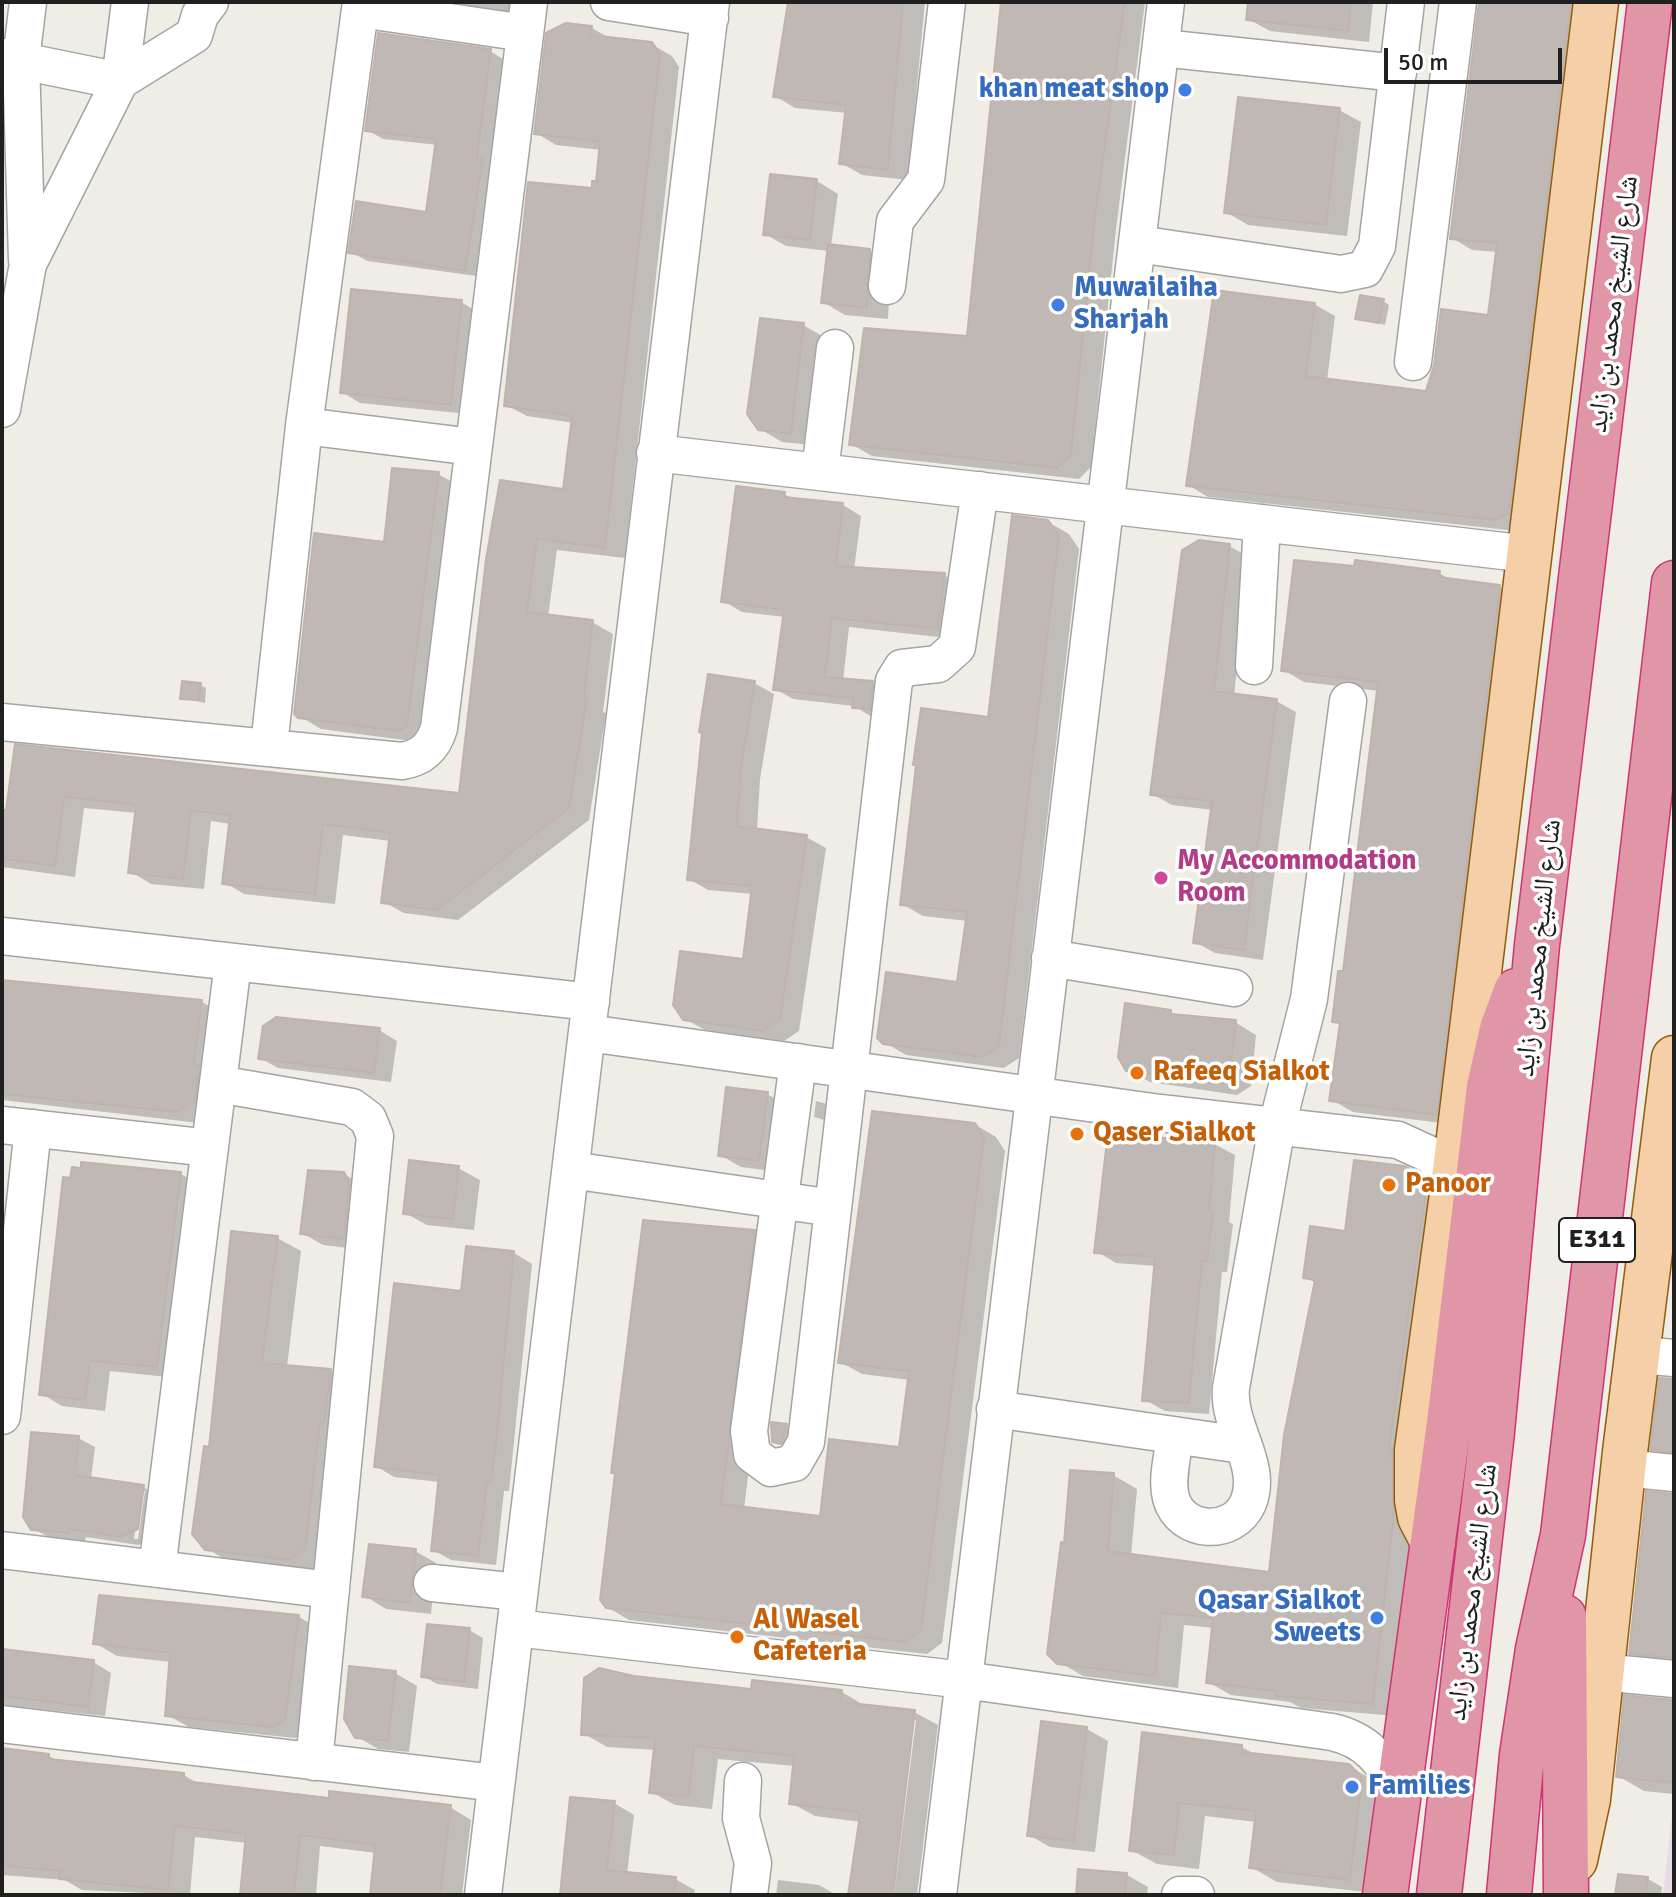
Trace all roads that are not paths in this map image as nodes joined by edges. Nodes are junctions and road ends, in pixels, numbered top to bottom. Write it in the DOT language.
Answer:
graph roads {
  1 [pos="28,2"];
  2 [pos="130,2"];
  3 [pos="210,2"];
  4 [pos="609,2"];
  5 [pos="947,2"];
  6 [pos="1166,2"];
  7 [pos="1406,2"];
  8 [pos="1458,2"];
  9 [pos="1596,2"];
  10 [pos="1650,2"];
  11 [pos="361,6"];
  12 [pos="710,10"];
  13 [pos="527,17"];
  14 [pos="1162,48"];
  15 [pos="12,59"];
  16 [pos="1398,73"];
  17 [pos="120,81"];
  18 [pos="1138,244"];
  19 [pos="28,264"];
  20 [pos="887,286"];
  21 [pos="835,348"];
  22 [pos="1413,362"];
  23 [pos="2,409"];
  24 [pos="304,426"];
  25 [pos="473,447"];
  26 [pos="655,453"];
  27 [pos="820,471"];
  28 [pos="980,490"];
  29 [pos="1105,504"];
  30 [pos="1262,523"];
  31 [pos="1529,554"];
  32 [pos="1674,583"];
  33 [pos="1254,666"];
  34 [pos="1348,701"];
  35 [pos="2,722"];
  36 [pos="269,746"];
  37 [pos="2,936"];
  38 [pos="1537,945"];
  39 [pos="1050,958"];
  40 [pos="233,963"];
  41 [pos="1234,988"];
  42 [pos="589,1018"];
  43 [pos="1674,1058"];
  44 [pos="798,1062"];
  45 [pos="850,1069"];
  46 [pos="218,1084"];
  47 [pos="1035,1094"];
  48 [pos="18,1126"];
  49 [pos="1277,1126"];
  50 [pos="210,1148"];
  51 [pos="571,1170"];
  52 [pos="1453,1187"];
  53 [pos="780,1200"];
  54 [pos="833,1208"];
  55 [pos="1657,1352"];
  56 [pos="4,1373"];
  57 [pos="995,1409"];
  58 [pos="2,1416"];
  59 [pos="1175,1436"];
  60 [pos="1242,1445"];
  61 [pos="1674,1457"];
  62 [pos="1624,1460"];
  63 [pos="1674,1473"];
  64 [pos="1563,1535"];
  65 [pos="1433,1542"];
  66 [pos="2,1550"];
  67 [pos="157,1569"];
  68 [pos="432,1583"];
  69 [pos="331,1590"];
  70 [pos="519,1592"];
  71 [pos="516,1628"];
  72 [pos="1601,1672"];
  73 [pos="1674,1679"];
  74 [pos="964,1680"];
  75 [pos="2,1724"];
  76 [pos="314,1762"];
  77 [pos="743,1781"];
  78 [pos="496,1783"];
  79 [pos="1399,1790"];
  80 [pos="1571,1890"];
  81 [pos="483,1895"];
  82 [pos="749,1895"];
  83 [pos="938,1895"];
  84 [pos="1180,1895"];
  85 [pos="1196,1895"];
  86 [pos="1385,1895"];
  87 [pos="1439,1895"];
  88 [pos="1509,1895"];
  1 -- 15 [label="street"];
  2 -- 17 [label="street"];
  3 -- 17 [label="street"];
  4 -- 12 [label="street"];
  5 -- 20 [label="street"];
  6 -- 14 [label="street"];
  7 -- 16 [label="street"];
  8 -- 22 [label="street"];
  9 -- 31 [label="main road"];
  10 -- 38 [label="highway, شارع الشيخ محمد بن زايد"];
  11 -- 13 [label="street"];
  11 -- 24 [label="street"];
  12 -- 26 [label="street"];
  13 -- 25 [label="street"];
  14 -- 16 [label="street"];
  14 -- 18 [label="street"];
  15 -- 17 [label="street"];
  15 -- 19 [label="street"];
  16 -- 18 [label="street"];
  17 -- 19 [label="street"];
  18 -- 29 [label="street"];
  19 -- 23 [label="street"];
  21 -- 27 [label="street"];
  24 -- 25 [label="street"];
  24 -- 36 [label="street"];
  25 -- 36 [label="street"];
  26 -- 27 [label="street"];
  26 -- 42 [label="street"];
  27 -- 28 [label="street"];
  28 -- 29 [label="street"];
  28 -- 45 [label="street"];
  29 -- 30 [label="street"];
  29 -- 39 [label="street"];
  30 -- 31 [label="street"];
  30 -- 33 [label="street"];
  31 -- 52 [label="main road"];
  32 -- 64 [label="highway, E311"];
  34 -- 49 [label="street"];
  35 -- 36 [label="street"];
  37 -- 40 [label="street"];
  38 -- 65 [label="highway"];
  38 -- 87 [label="highway, شارع الشيخ محمد بن زايد"];
  39 -- 41 [label="street"];
  39 -- 47 [label="street"];
  40 -- 42 [label="street"];
  40 -- 46 [label="street"];
  42 -- 44 [label="street"];
  42 -- 51 [label="street"];
  43 -- 55 [label="main road"];
  44 -- 45 [label="street"];
  44 -- 53 [label="street"];
  45 -- 47 [label="street"];
  45 -- 54 [label="street"];
  46 -- 50 [label="street"];
  46 -- 69 [label="street"];
  47 -- 49 [label="street"];
  47 -- 57 [label="street"];
  48 -- 50 [label="street"];
  48 -- 56 [label="street"];
  49 -- 52 [label="street"];
  49 -- 60 [label="street"];
  50 -- 67 [label="street"];
  51 -- 53 [label="street"];
  51 -- 70 [label="street"];
  52 -- 65 [label="main road"];
  53 -- 54 [label="street"];
  53 -- 54 [label="street"];
  55 -- 62 [label="main road"];
  56 -- 58 [label="street"];
  57 -- 59 [label="street"];
  57 -- 74 [label="street"];
  59 -- 60 [label="street"];
  59 -- 60 [label="street"];
  61 -- 62 [label="street"];
  62 -- 63 [label="street"];
  62 -- 72 [label="main road"];
  64 -- 80 [label="highway"];
  64 -- 88 [label="highway, E311"];
  65 -- 79 [label="highway"];
  66 -- 67 [label="street"];
  67 -- 69 [label="street"];
  68 -- 70 [label="street"];
  69 -- 76 [label="street"];
  70 -- 71 [label="street"];
  71 -- 74 [label="street"];
  71 -- 78 [label="street"];
  72 -- 73 [label="street"];
  72 -- 80 [label="main road"];
  74 -- 79 [label="street"];
  74 -- 83 [label="street"];
  75 -- 76 [label="street"];
  76 -- 78 [label="street"];
  77 -- 82 [label="street"];
  78 -- 81 [label="street"];
  79 -- 86 [label="highway"];
  84 -- 85 [label="street"];
}
